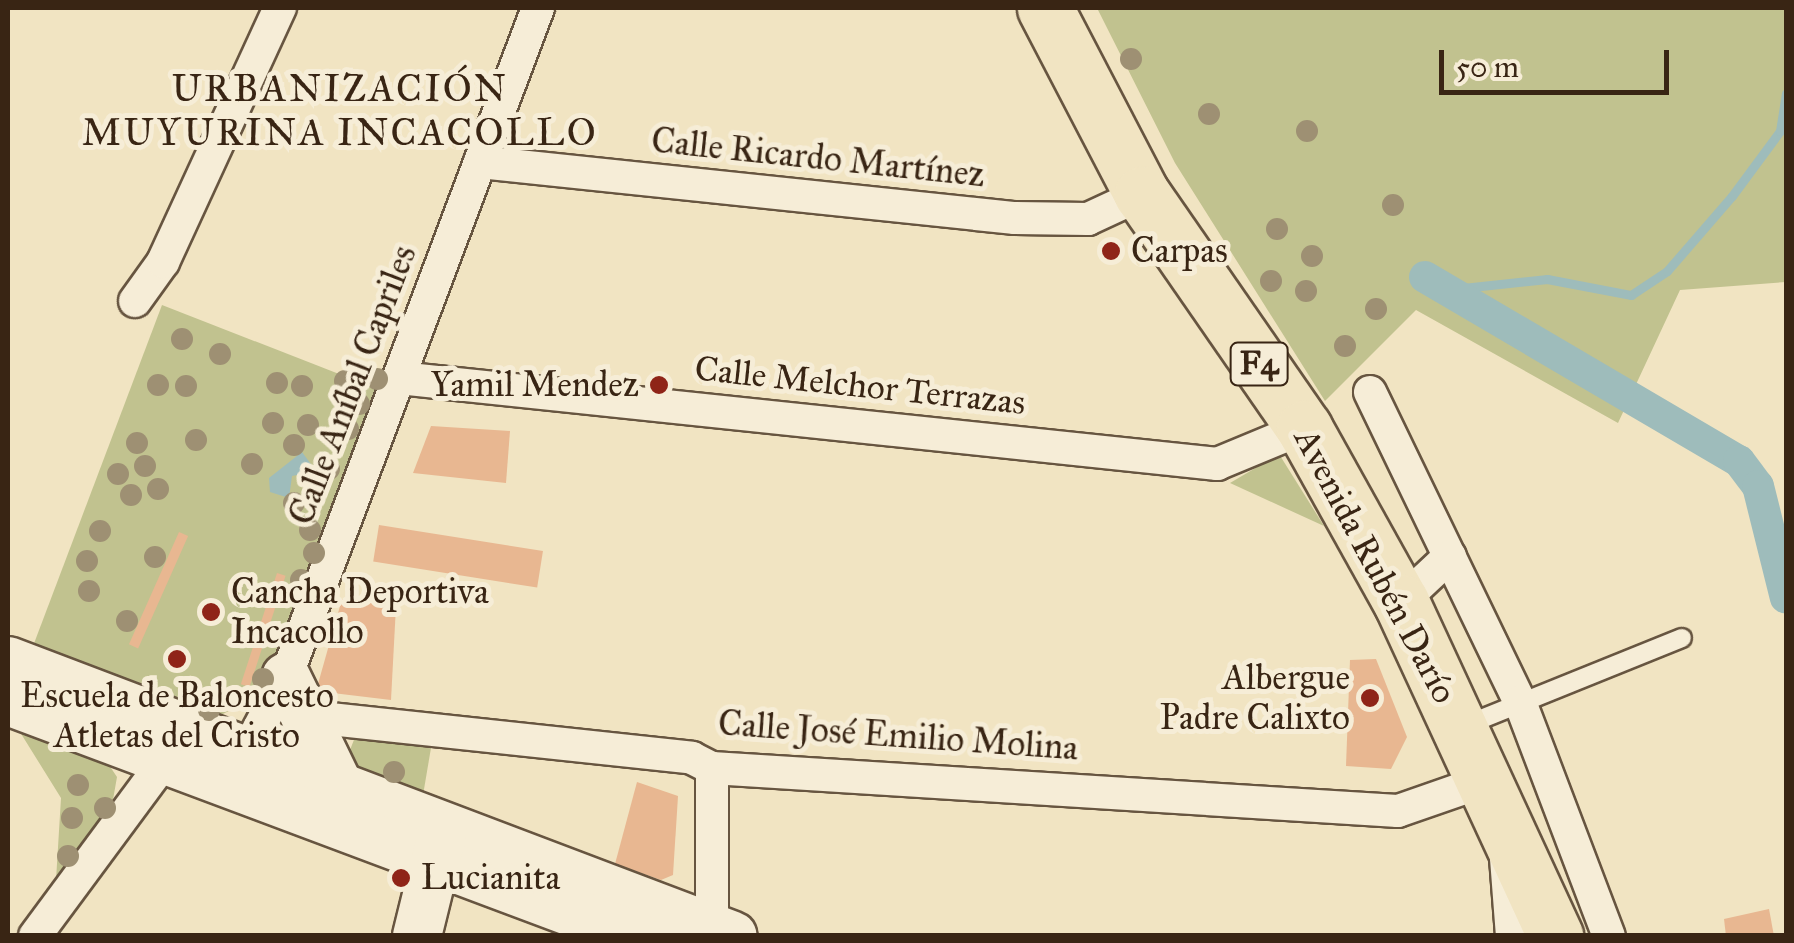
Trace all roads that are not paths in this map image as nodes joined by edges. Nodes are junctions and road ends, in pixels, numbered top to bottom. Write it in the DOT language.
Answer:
graph roads {
  1 [pos="280,8"];
  2 [pos="538,8"];
  3 [pos="1045,8"];
  4 [pos="480,162"];
  5 [pos="1142,194"];
  6 [pos="135,302"];
  7 [pos="400,378"];
  8 [pos="1370,392"];
  9 [pos="1304,428"];
  10 [pos="1450,556"];
  11 [pos="1401,602"];
  12 [pos="1682,638"];
  13 [pos="8,661"];
  14 [pos="294,696"];
  15 [pos="8,701"];
  16 [pos="1520,702"];
  17 [pos="1460,728"];
  18 [pos="177,746"];
  19 [pos="238,768"];
  20 [pos="712,768"];
  21 [pos="1484,781"];
  22 [pos="339,786"];
  23 [pos="1513,840"];
  24 [pos="439,844"];
  25 [pos="719,933"];
  26 [pos="35,936"];
  27 [pos="417,936"];
  28 [pos="636,936"];
  29 [pos="1520,936"];
  30 [pos="1555,936"];
  31 [pos="1610,936"];
  1 -- 6 [label="street"];
  2 -- 4 [label="street, Calle Aníbal Capriles"];
  3 -- 5 [label="highway, Avenida Rubén Darío / F4"];
  4 -- 5 [label="street, Calle Ricardo Martínez"];
  4 -- 7 [label="street, Calle Aníbal Capriles"];
  5 -- 9 [label="highway, Avenida Rubén Darío / F4"];
  7 -- 9 [label="street, Calle Melchor Terrazas"];
  7 -- 14 [label="street, Calle Aníbal Capriles"];
  8 -- 10 [label="street"];
  9 -- 11 [label="highway, Avenida Rubén Darío / F4"];
  10 -- 11 [label="street"];
  10 -- 16 [label="street"];
  11 -- 17 [label="highway, Avenida Rubén Darío / F4"];
  12 -- 16 [label="lane"];
  13 -- 18 [label="main road"];
  14 -- 19 [label="street, Calle Aníbal Capriles"];
  14 -- 20 [label="street, Calle José Emilio Molina"];
  14 -- 22 [label="main road"];
  15 -- 18 [label="main road"];
  16 -- 17 [label="lane"];
  16 -- 31 [label="street"];
  17 -- 21 [label="highway, Avenida Rubén Darío / F4"];
  18 -- 19 [label="main road"];
  18 -- 26 [label="street"];
  19 -- 22 [label="main road"];
  19 -- 24 [label="main road"];
  20 -- 21 [label="street, Calle José Emilio Molina"];
  20 -- 25 [label="street"];
  21 -- 23 [label="highway, Avenida Rubén Darío / F4"];
  22 -- 24 [label="main road"];
  23 -- 29 [label="main road"];
  23 -- 30 [label="highway, Avenida Rubén Darío / F4"];
  24 -- 25 [label="main road"];
  24 -- 27 [label="main road"];
  24 -- 28 [label="main road"];
}
